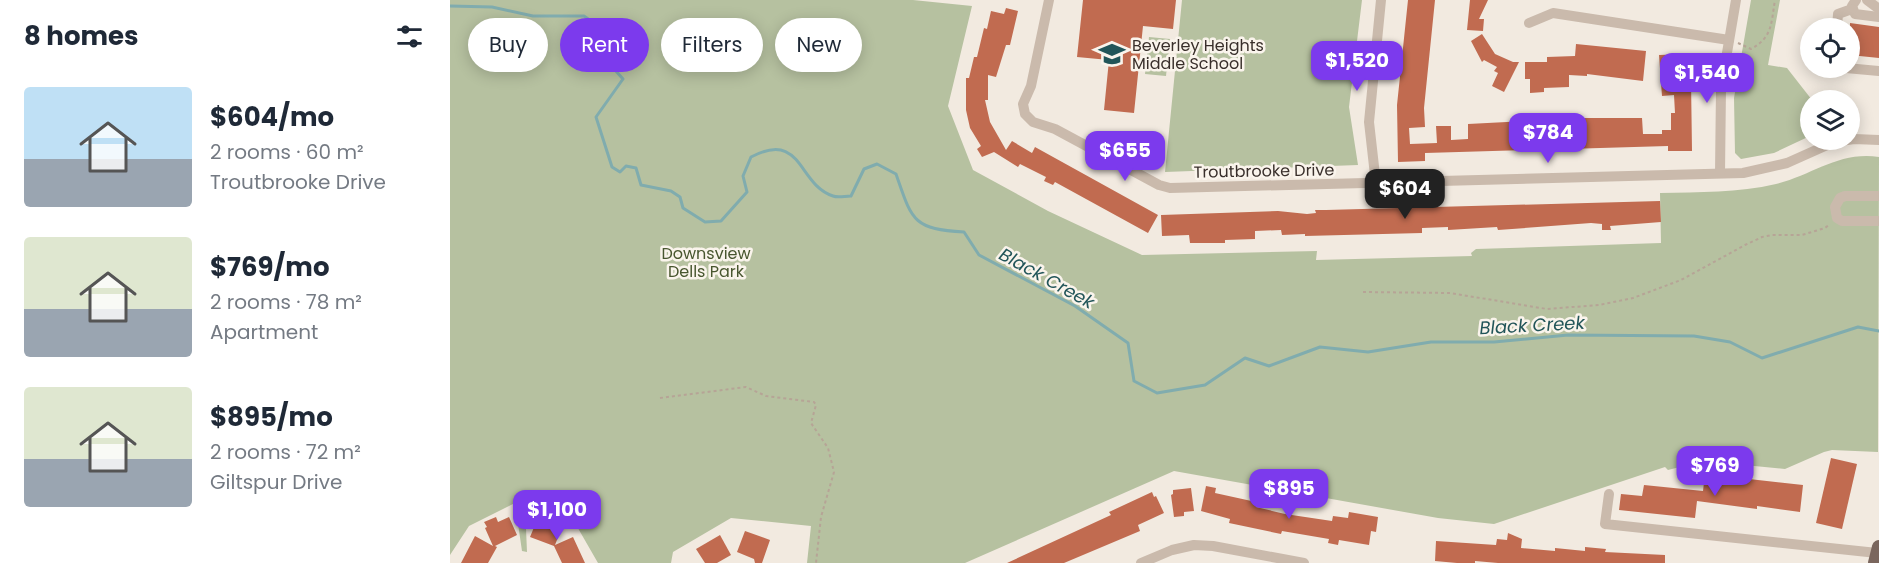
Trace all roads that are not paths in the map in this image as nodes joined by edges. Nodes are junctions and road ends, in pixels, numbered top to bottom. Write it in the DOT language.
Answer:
graph roads {
  1 [pos="1049,0"];
  2 [pos="1381,0"];
  3 [pos="1736,0"];
  4 [pos="1867,0"];
  5 [pos="1854,4"];
  6 [pos="1879,9"];
  7 [pos="1879,17"];
  8 [pos="1838,18"];
  9 [pos="1529,23"];
  10 [pos="1729,40"];
  11 [pos="1860,69"];
  12 [pos="1879,71"];
  13 [pos="1879,140"];
  14 [pos="1720,172"];
  15 [pos="1376,184"];
  16 [pos="1879,196"];
  17 [pos="1879,221"];
  18 [pos="1610,494"];
  19 [pos="1877,554"];
  20 [pos="1141,563"];
  21 [pos="1304,563"];
  1 -- 15 [label="street, Troutbrooke Drive"];
  2 -- 15 [label="street"];
  3 -- 10 [label="street"];
  4 -- 6 [label="street"];
  5 -- 7 [label="street"];
  5 -- 8 [label="street"];
  9 -- 10 [label="street"];
  10 -- 14 [label="street"];
  11 -- 12 [label="street"];
  13 -- 14 [label="street, Troutbrooke Drive"];
  14 -- 15 [label="street, Troutbrooke Drive"];
  16 -- 17 [label="street"];
  18 -- 19 [label="street"];
  20 -- 21 [label="street"];
}
